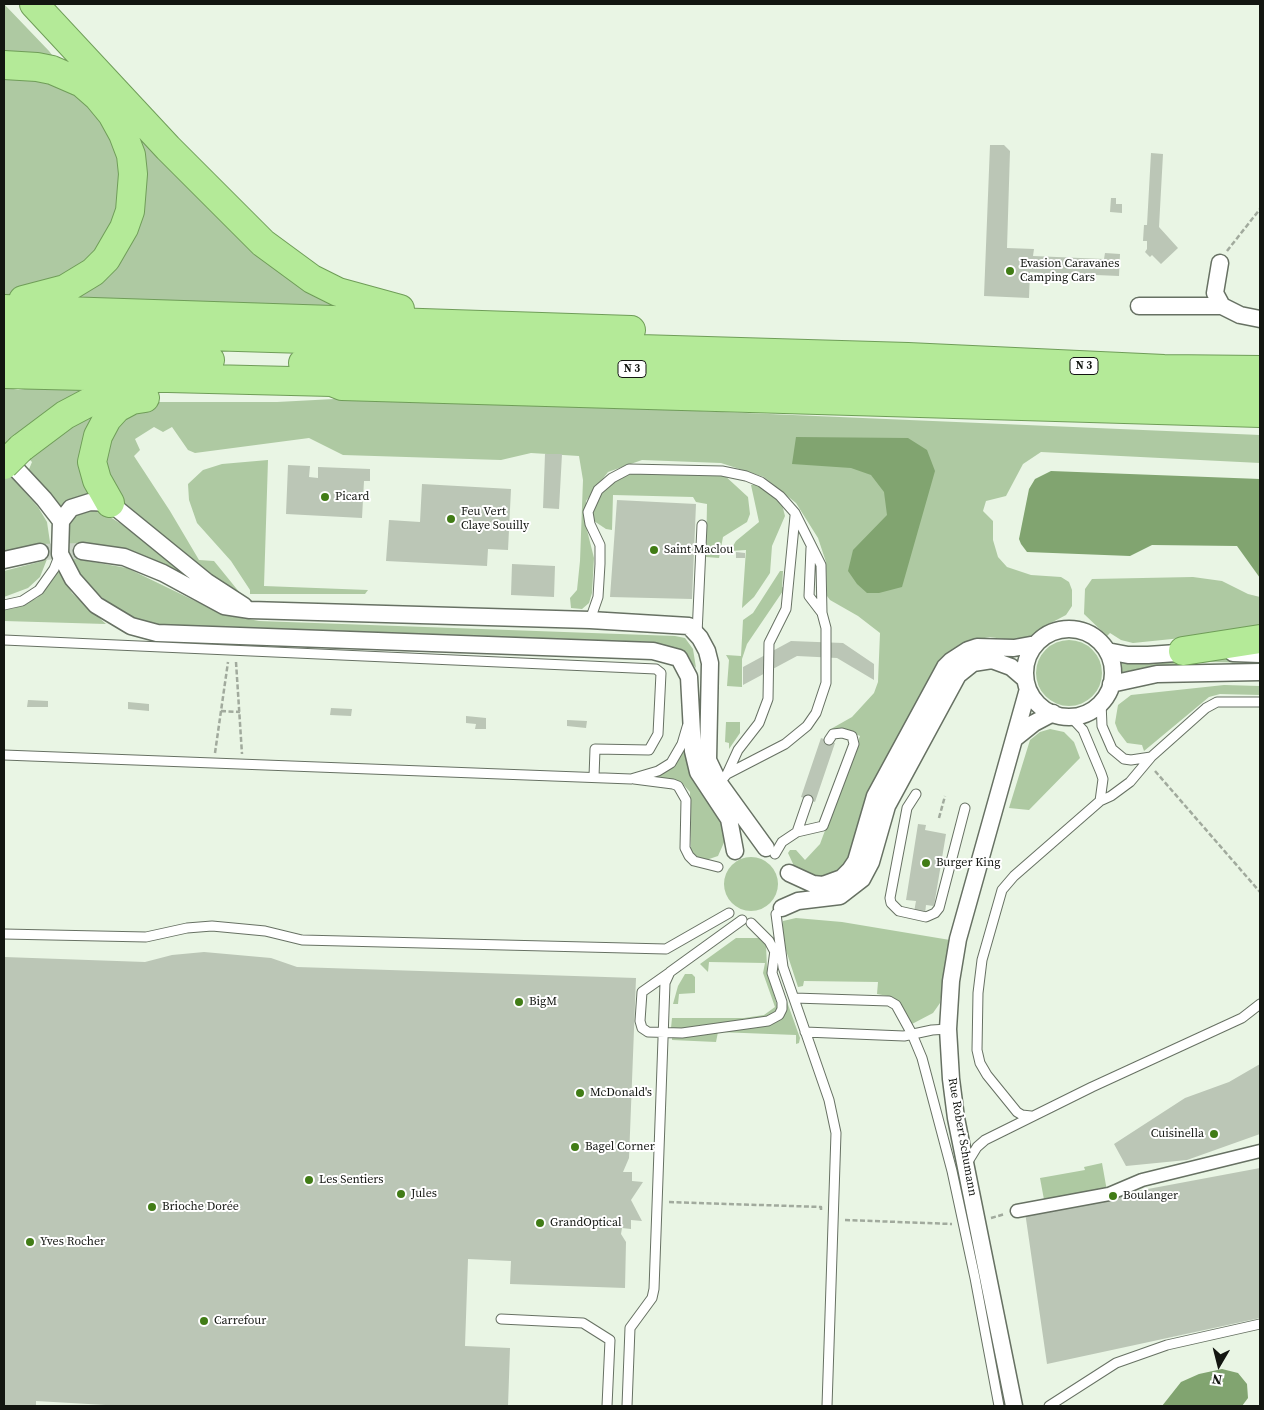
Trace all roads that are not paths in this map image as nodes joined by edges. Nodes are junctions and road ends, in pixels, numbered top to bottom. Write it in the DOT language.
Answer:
graph roads {
  1 [pos="15,4"];
  2 [pos="34,4"];
  3 [pos="4,66"];
  4 [pos="82,83"];
  5 [pos="1220,263"];
  6 [pos="4,300"];
  7 [pos="1138,306"];
  8 [pos="1222,306"];
  9 [pos="4,309"];
  10 [pos="1260,319"];
  11 [pos="457,323"];
  12 [pos="4,330"];
  13 [pos="4,353"];
  14 [pos="908,357"];
  15 [pos="1260,370"];
  16 [pos="4,374"];
  17 [pos="342,386"];
  18 [pos="160,392"];
  19 [pos="1260,392"];
  20 [pos="1140,409"];
  21 [pos="1260,413"];
  22 [pos="1260,421"];
  23 [pos="10,456"];
  24 [pos="110,503"];
  25 [pos="795,513"];
  26 [pos="61,521"];
  27 [pos="702,525"];
  28 [pos="82,551"];
  29 [pos="40,552"];
  30 [pos="60,554"];
  31 [pos="4,560"];
  32 [pos="4,605"];
  33 [pos="250,610"];
  34 [pos="590,620"];
  35 [pos="697,635"];
  36 [pos="1260,639"];
  37 [pos="4,640"];
  38 [pos="1036,644"];
  39 [pos="1107,650"];
  40 [pos="1183,652"];
  41 [pos="1260,654"];
  42 [pos="1260,672"];
  43 [pos="1027,684"];
  44 [pos="1111,684"];
  45 [pos="1101,702"];
  46 [pos="1260,702"];
  47 [pos="1053,713"];
  48 [pos="1070,716"];
  49 [pos="691,717"];
  50 [pos="1014,739"];
  51 [pos="829,740"];
  52 [pos="4,755"];
  53 [pos="1151,762"];
  54 [pos="594,778"];
  55 [pos="723,778"];
  56 [pos="631,779"];
  57 [pos="916,794"];
  58 [pos="808,800"];
  59 [pos="1100,801"];
  60 [pos="965,808"];
  61 [pos="797,832"];
  62 [pos="734,851"];
  63 [pos="770,851"];
  64 [pos="718,867"];
  65 [pos="789,873"];
  66 [pos="779,911"];
  67 [pos="729,913"];
  68 [pos="4,934"];
  69 [pos="775,950"];
  70 [pos="783,967"];
  71 [pos="670,972"];
  72 [pos="794,998"];
  73 [pos="1260,1004"];
  74 [pos="948,1029"];
  75 [pos="805,1032"];
  76 [pos="663,1033"];
  77 [pos="912,1034"];
  78 [pos="1031,1116"];
  79 [pos="1260,1151"];
  80 [pos="966,1166"];
  81 [pos="1017,1211"];
  82 [pos="501,1319"];
  83 [pos="1260,1324"];
  84 [pos="607,1406"];
  85 [pos="627,1406"];
  86 [pos="827,1406"];
  87 [pos="999,1406"];
  88 [pos="1014,1406"];
  89 [pos="1049,1406"];
  1 -- 4 [label="highway"];
  2 -- 11 [label="highway"];
  3 -- 4 [label="highway"];
  4 -- 6 [label="highway"];
  5 -- 8 [label="street"];
  7 -- 8 [label="street"];
  8 -- 10 [label="street"];
  9 -- 11 [label="highway"];
  11 -- 14 [label="highway"];
  12 -- 14 [label="highway, N 3"];
  13 -- 19 [label="highway, N 3"];
  14 -- 15 [label="highway, N 3"];
  16 -- 17 [label="highway"];
  17 -- 18 [label="highway"];
  17 -- 20 [label="highway"];
  18 -- 23 [label="highway"];
  18 -- 24 [label="highway"];
  20 -- 21 [label="highway"];
  20 -- 22 [label="highway"];
  23 -- 26 [label="street"];
  24 -- 26 [label="street"];
  24 -- 33 [label="street"];
  25 -- 34 [label="lane"];
  25 -- 55 [label="lane"];
  25 -- 55 [label="lane"];
  26 -- 30 [label="street"];
  27 -- 35 [label="lane"];
  28 -- 33 [label="street"];
  29 -- 31 [label="street"];
  30 -- 32 [label="lane"];
  30 -- 49 [label="street"];
  33 -- 34 [label="street"];
  34 -- 35 [label="street"];
  35 -- 55 [label="street"];
  36 -- 40 [label="highway"];
  37 -- 54 [label="lane"];
  38 -- 39 [label="street"];
  38 -- 43 [label="street"];
  38 -- 65 [label="street"];
  39 -- 40 [label="street"];
  39 -- 44 [label="street"];
  40 -- 41 [label="street"];
  42 -- 44 [label="street"];
  43 -- 47 [label="street"];
  43 -- 50 [label="street, Rue Robert Schumann"];
  43 -- 66 [label="street"];
  44 -- 45 [label="street"];
  45 -- 48 [label="street"];
  45 -- 53 [label="lane"];
  46 -- 53 [label="lane"];
  47 -- 48 [label="street"];
  47 -- 50 [label="street"];
  48 -- 59 [label="lane"];
  49 -- 56 [label="lane"];
  49 -- 62 [label="street"];
  50 -- 74 [label="street, Rue Robert Schumann"];
  51 -- 61 [label="lane"];
  52 -- 54 [label="lane"];
  53 -- 59 [label="lane"];
  54 -- 56 [label="lane"];
  55 -- 63 [label="street"];
  56 -- 64 [label="lane"];
  57 -- 60 [label="lane"];
  58 -- 61 [label="lane"];
  59 -- 78 [label="lane"];
  61 -- 63 [label="lane"];
  66 -- 70 [label="lane"];
  67 -- 68 [label="lane"];
  69 -- 70 [label="lane"];
  69 -- 71 [label="lane"];
  69 -- 76 [label="lane"];
  70 -- 72 [label="lane"];
  71 -- 76 [label="lane"];
  71 -- 76 [label="lane"];
  72 -- 75 [label="lane"];
  72 -- 77 [label="lane"];
  73 -- 78 [label="lane"];
  74 -- 77 [label="lane"];
  74 -- 80 [label="street, Rue Robert Schumann"];
  75 -- 77 [label="lane"];
  75 -- 86 [label="lane"];
  76 -- 85 [label="lane"];
  77 -- 87 [label="lane"];
  78 -- 80 [label="lane"];
  79 -- 81 [label="street"];
  80 -- 88 [label="street, Rue Robert Schumann"];
  82 -- 84 [label="lane"];
  83 -- 89 [label="lane"];
}
